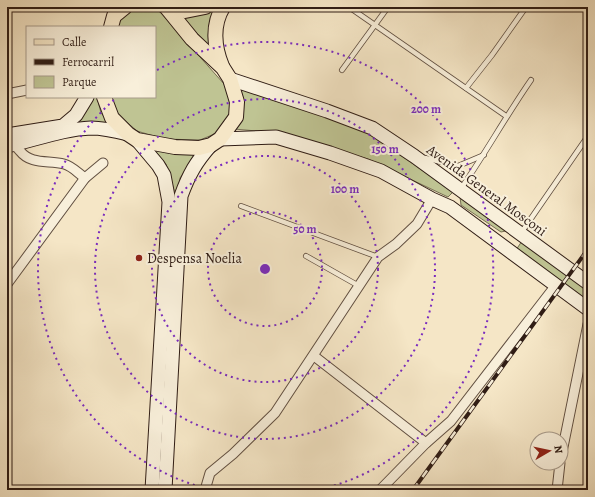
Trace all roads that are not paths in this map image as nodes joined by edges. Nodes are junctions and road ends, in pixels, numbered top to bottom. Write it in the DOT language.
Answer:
graph roads {
  1 [pos="125,7"];
  2 [pos="167,7"];
  3 [pos="204,7"];
  4 [pos="223,7"];
  5 [pos="349,7"];
  6 [pos="388,7"];
  7 [pos="524,8"];
  8 [pos="113,17"];
  9 [pos="376,25"];
  10 [pos="342,70"];
  11 [pos="226,74"];
  12 [pos="531,80"];
  13 [pos="466,88"];
  14 [pos="26,90"];
  15 [pos="7,94"];
  16 [pos="86,98"];
  17 [pos="104,98"];
  18 [pos="506,116"];
  19 [pos="588,136"];
  20 [pos="132,137"];
  21 [pos="10,140"];
  22 [pos="216,142"];
  23 [pos="484,154"];
  24 [pos="414,156"];
  25 [pos="102,163"];
  26 [pos="85,178"];
  27 [pos="460,190"];
  28 [pos="432,199"];
  29 [pos="241,206"];
  30 [pos="450,207"];
  31 [pos="521,234"];
  32 [pos="507,250"];
  33 [pos="306,256"];
  34 [pos="378,257"];
  35 [pos="588,282"];
  36 [pos="7,284"];
  37 [pos="556,285"];
  38 [pos="359,286"];
  39 [pos="588,309"];
  40 [pos="588,324"];
  41 [pos="314,356"];
  42 [pos="566,431"];
  43 [pos="426,443"];
  44 [pos="559,471"];
  45 [pos="152,490"];
  46 [pos="165,490"];
  47 [pos="205,490"];
  48 [pos="380,490"];
  49 [pos="557,490"];
  1 -- 8 [label="main road"];
  2 -- 3 [label="main road"];
  2 -- 11 [label="main road"];
  4 -- 11 [label="main road"];
  5 -- 9 [label="lane"];
  6 -- 9 [label="lane"];
  7 -- 13 [label="lane"];
  9 -- 10 [label="lane"];
  9 -- 13 [label="lane"];
  11 -- 22 [label="main road"];
  11 -- 24 [label="main road, Avenida General Mosconi"];
  12 -- 18 [label="lane"];
  13 -- 18 [label="lane"];
  14 -- 15 [label="street"];
  16 -- 21 [label="main road"];
  17 -- 20 [label="main road"];
  18 -- 23 [label="lane"];
  19 -- 31 [label="lane"];
  20 -- 21 [label="main road"];
  20 -- 22 [label="main road"];
  20 -- 45 [label="main road"];
  21 -- 26 [label="street"];
  22 -- 28 [label="main road"];
  22 -- 46 [label="main road"];
  23 -- 24 [label="lane"];
  23 -- 27 [label="lane"];
  24 -- 27 [label="main road, Avenida General Mosconi"];
  25 -- 26 [label="street"];
  26 -- 36 [label="street"];
  27 -- 30 [label="main road"];
  27 -- 31 [label="main road, Avenida General Mosconi"];
  28 -- 30 [label="main road"];
  28 -- 34 [label="street"];
  29 -- 34 [label="lane"];
  30 -- 32 [label="main road"];
  31 -- 32 [label="main road"];
  31 -- 35 [label="main road, Avenida General Mosconi"];
  32 -- 37 [label="main road"];
  33 -- 38 [label="lane"];
  34 -- 38 [label="street"];
  37 -- 39 [label="main road"];
  37 -- 43 [label="street"];
  38 -- 41 [label="street"];
  40 -- 42 [label="street"];
  41 -- 43 [label="street"];
  41 -- 47 [label="street"];
  43 -- 48 [label="street"];
  44 -- 49 [label="street"];
}
